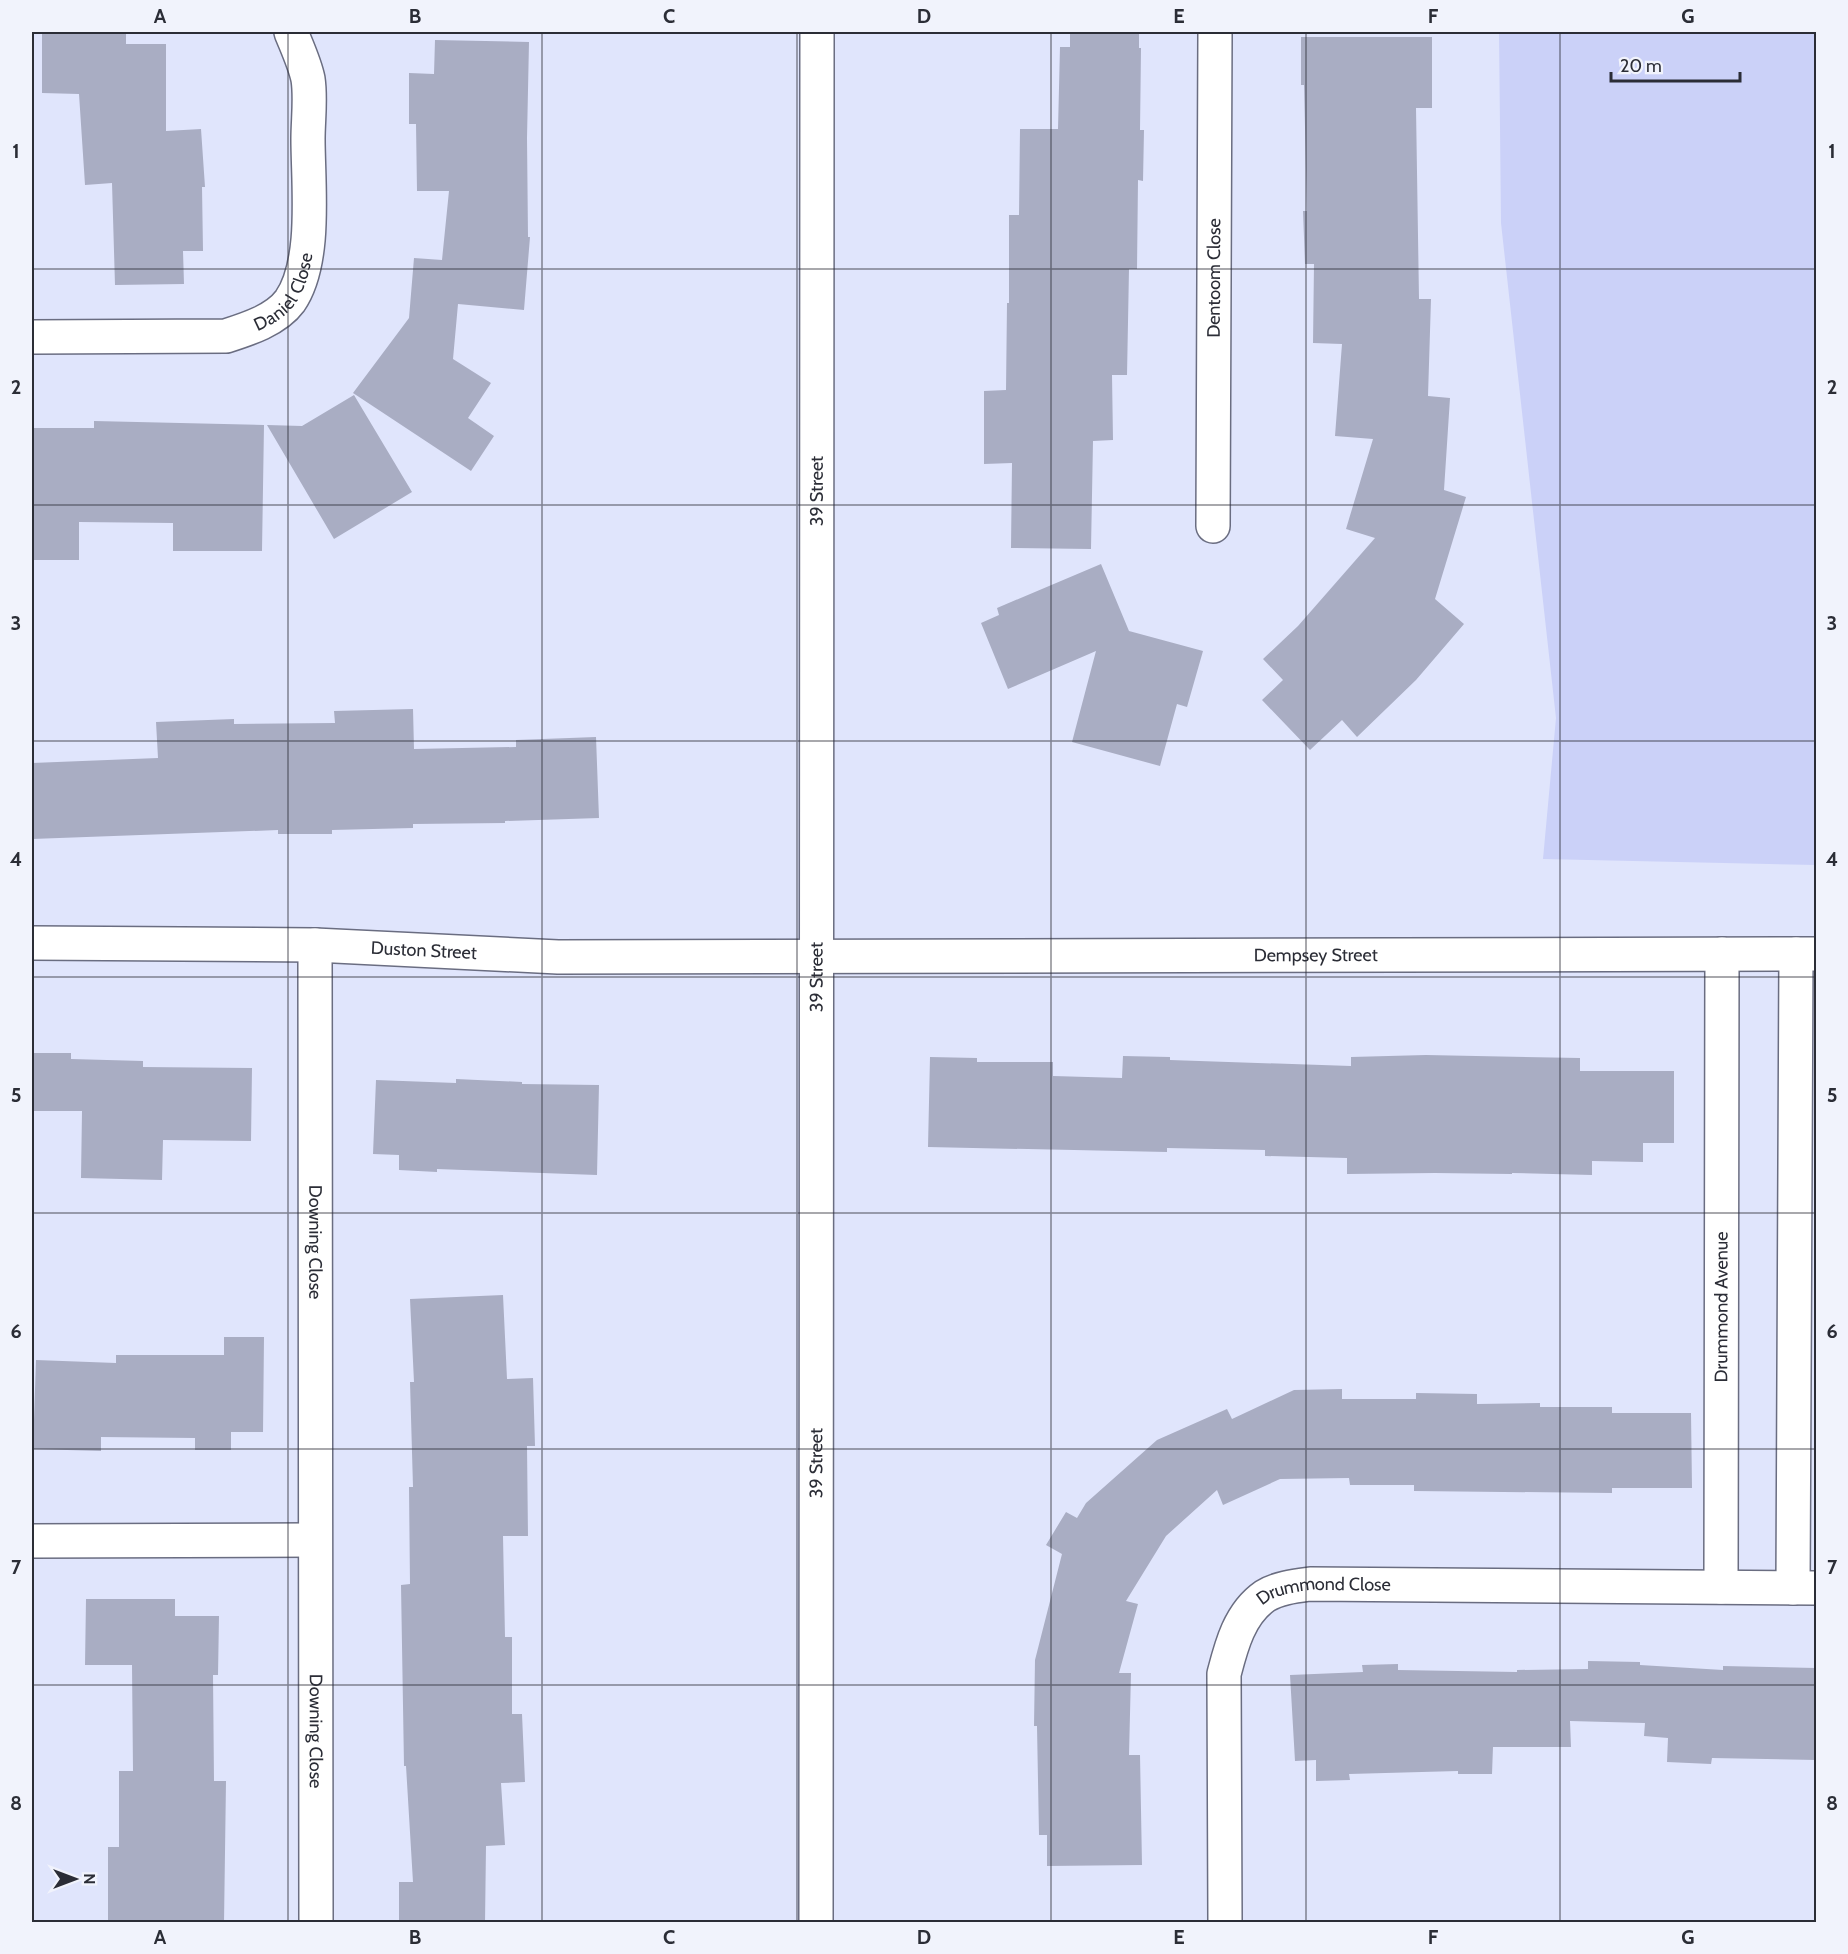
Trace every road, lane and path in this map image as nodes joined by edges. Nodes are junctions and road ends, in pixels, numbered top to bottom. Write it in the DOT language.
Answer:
graph roads {
  1 [pos="291,32"];
  2 [pos="817,32"];
  3 [pos="1215,32"];
  4 [pos="32,337"];
  5 [pos="1213,526"];
  6 [pos="32,943"];
  7 [pos="315,945"];
  8 [pos="1722,954"];
  9 [pos="1806,954"];
  10 [pos="816,956"];
  11 [pos="314,1540"];
  12 [pos="32,1541"];
  13 [pos="1721,1587"];
  14 [pos="1805,1588"];
  15 [pos="316,1923"];
  16 [pos="816,1923"];
  17 [pos="1225,1923"];
  1 -- 4 [label="street, Daniel Close"];
  2 -- 10 [label="street, 39 Street"];
  3 -- 5 [label="street, Dentoom Close"];
  6 -- 7 [label="street, Duston Street"];
  7 -- 10 [label="street, Duston Street"];
  7 -- 11 [label="street, Downing Close"];
  8 -- 9 [label="street, Dempsey Street"];
  8 -- 10 [label="street, Dempsey Street"];
  8 -- 13 [label="street, Drummond Avenue"];
  9 -- 14 [label="street"];
  10 -- 16 [label="street, 39 Street"];
  11 -- 12 [label="street"];
  11 -- 15 [label="street, Downing Close"];
  13 -- 14 [label="street"];
  13 -- 17 [label="street, Drummond Close"];
}
